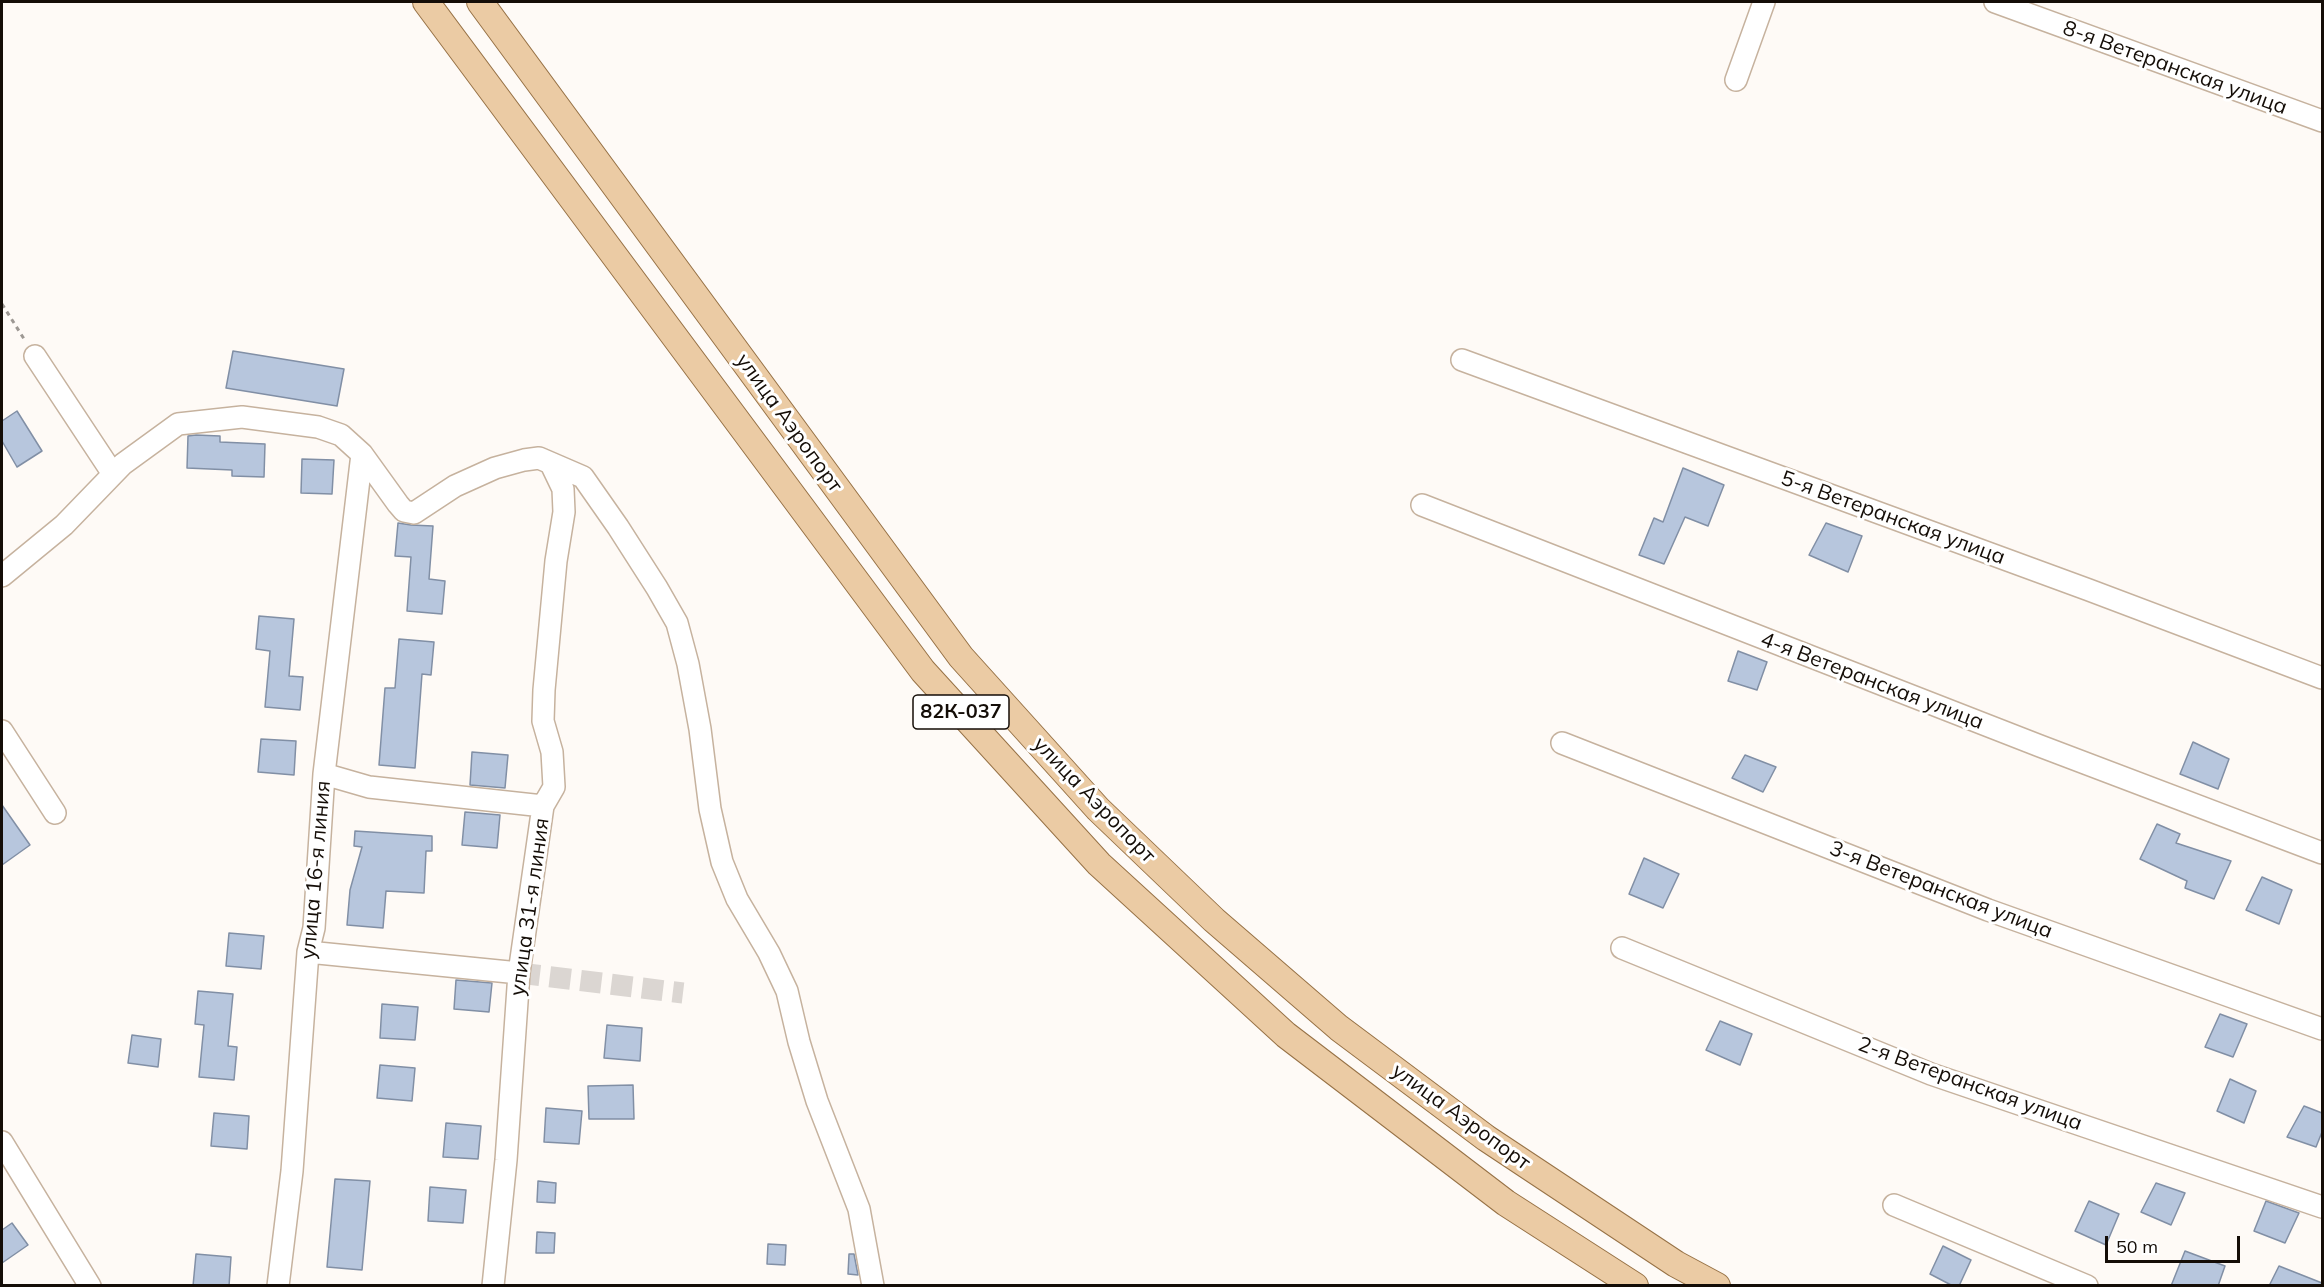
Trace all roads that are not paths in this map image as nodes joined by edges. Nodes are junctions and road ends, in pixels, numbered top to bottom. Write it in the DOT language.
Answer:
graph roads {
  1 [pos="426,2"];
  2 [pos="480,2"];
  3 [pos="1764,2"];
  4 [pos="1995,2"];
  5 [pos="1736,80"];
  6 [pos="2322,122"];
  7 [pos="35,356"];
  8 [pos="1462,360"];
  9 [pos="362,454"];
  10 [pos="551,464"];
  11 [pos="113,474"];
  12 [pos="1422,505"];
  13 [pos="2,576"];
  14 [pos="2322,678"];
  15 [pos="2,731"];
  16 [pos="1562,743"];
  17 [pos="324,774"];
  18 [pos="543,806"];
  19 [pos="55,813"];
  20 [pos="2322,854"];
  21 [pos="1622,948"];
  22 [pos="308,952"];
  23 [pos="519,973"];
  24 [pos="2322,1029"];
  25 [pos="2,1142"];
  26 [pos="1894,1205"];
  27 [pos="2322,1207"];
  28 [pos="90,1286"];
  29 [pos="278,1286"];
  30 [pos="493,1286"];
  31 [pos="873,1286"];
  32 [pos="1635,1286"];
  33 [pos="1717,1286"];
  34 [pos="2087,1286"];
  1 -- 32 [label="main road, улица Аэропорт / 82К-037"];
  2 -- 33 [label="main road, улица Аэропорт"];
  3 -- 5 [label="street"];
  4 -- 6 [label="street, 8-я Ветеранская улица"];
  7 -- 11 [label="street"];
  8 -- 14 [label="street, 5-я Ветеранская улица"];
  9 -- 10 [label="street"];
  9 -- 11 [label="street"];
  9 -- 17 [label="street, улица 16-я линия"];
  10 -- 18 [label="street, улица 31-я линия"];
  10 -- 31 [label="street"];
  11 -- 13 [label="street"];
  12 -- 20 [label="street, 4-я Ветеранская улица"];
  15 -- 19 [label="street"];
  16 -- 24 [label="street, 3-я Ветеранская улица"];
  17 -- 18 [label="street"];
  17 -- 22 [label="street, улица 16-я линия"];
  18 -- 23 [label="street, улица 31-я линия"];
  21 -- 27 [label="street, 2-я Ветеранская улица"];
  22 -- 23 [label="street"];
  22 -- 29 [label="street, улица 16-я линия"];
  23 -- 30 [label="street, улица 31-я линия"];
  25 -- 28 [label="street"];
  26 -- 34 [label="street"];
}
